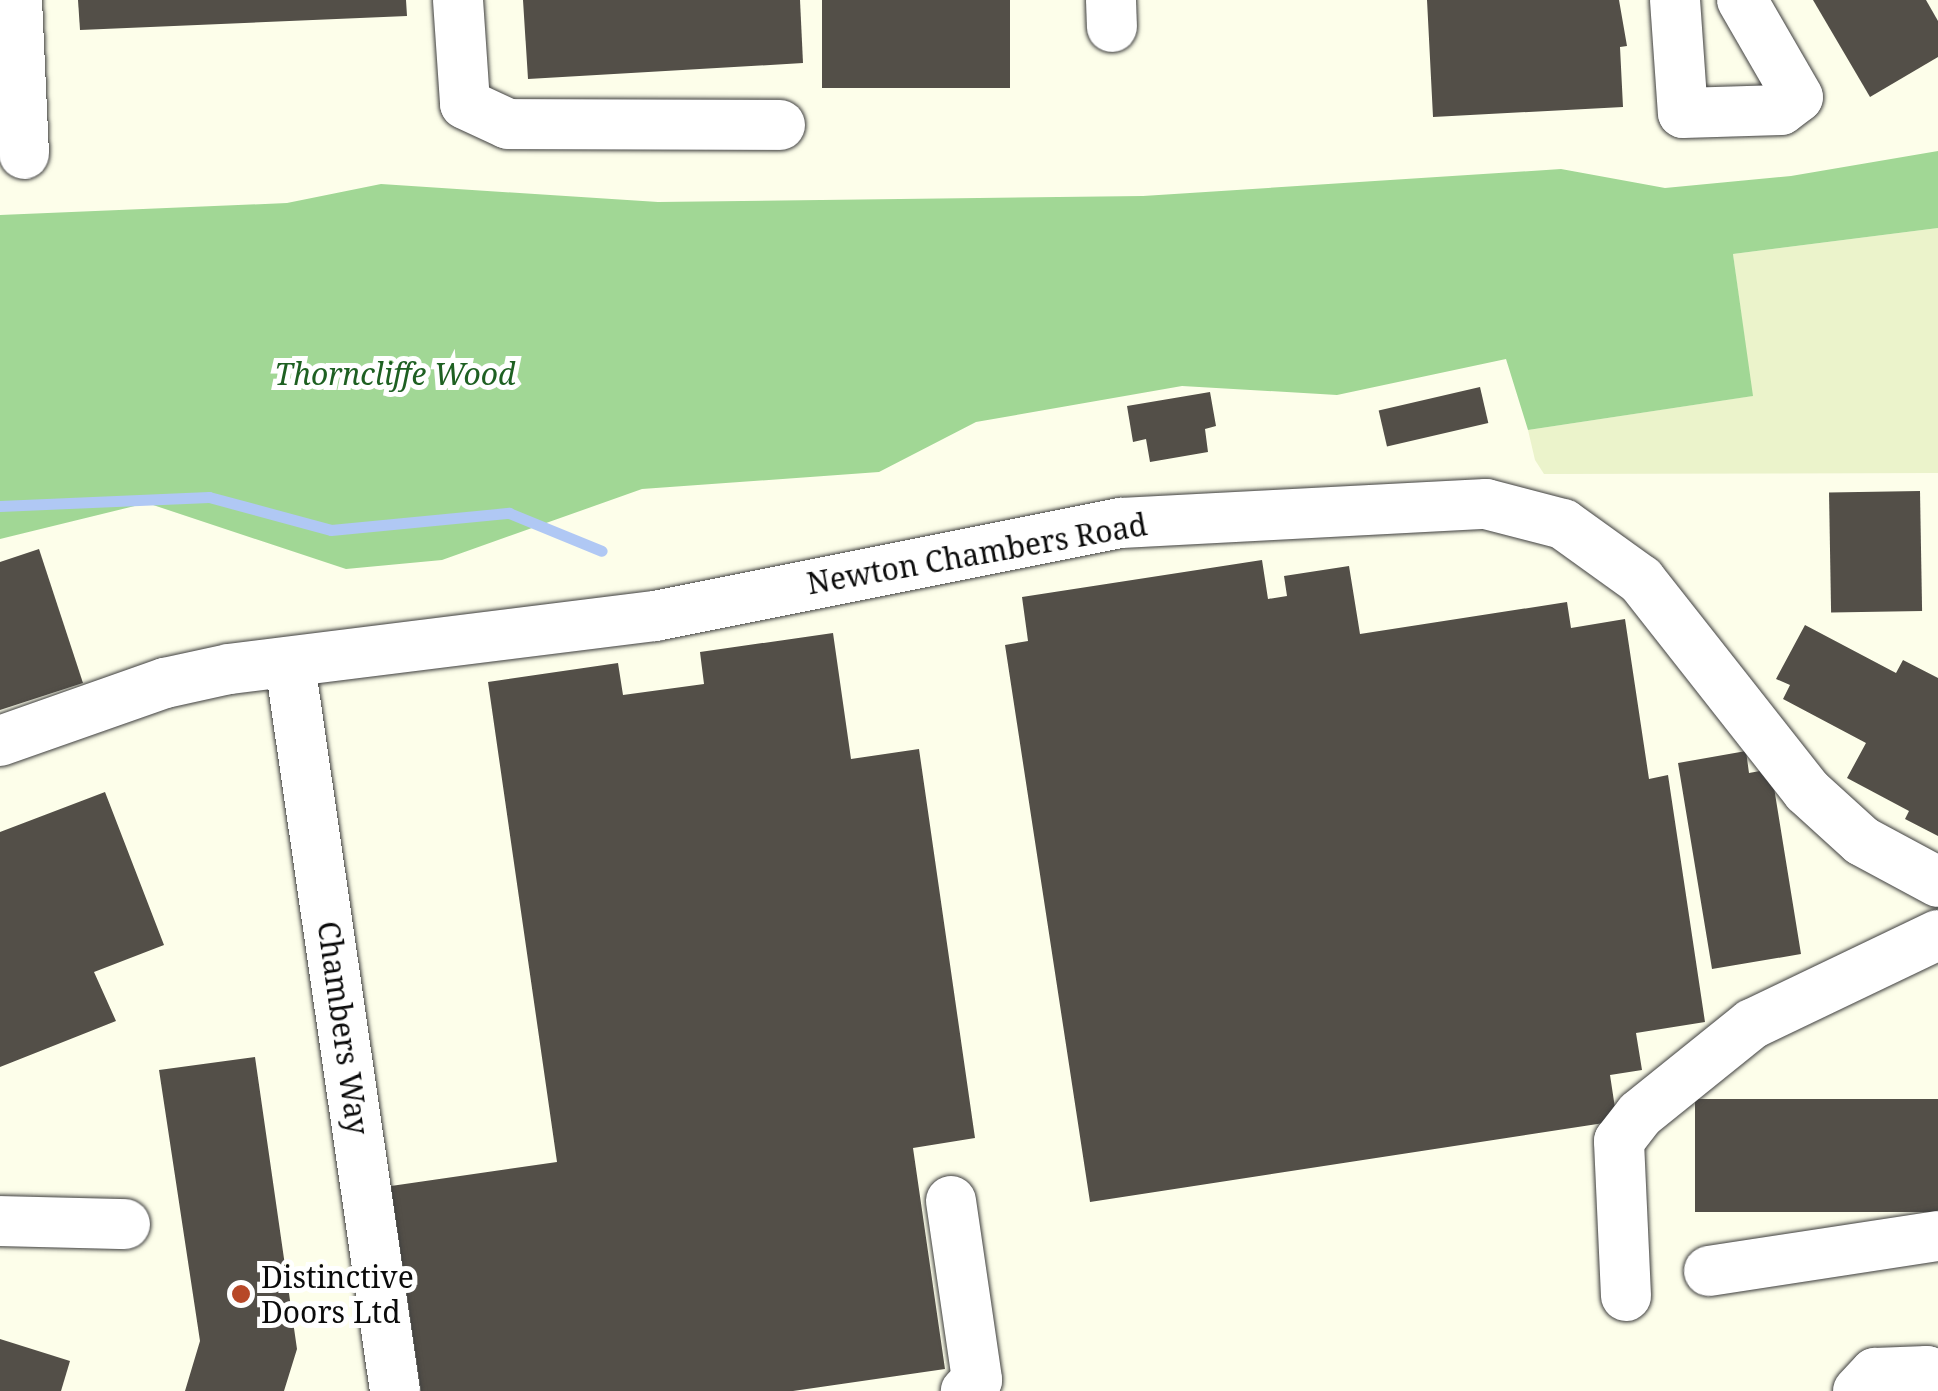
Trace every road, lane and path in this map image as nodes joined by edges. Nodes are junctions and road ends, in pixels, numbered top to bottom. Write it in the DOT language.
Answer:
graph roads {
  1 [pos="18,0"];
  2 [pos="458,0"];
  3 [pos="1675,0"];
  4 [pos="1742,0"];
  5 [pos="780,126"];
  6 [pos="24,154"];
  7 [pos="290,664"];
  8 [pos="0,741"];
  9 [pos="1938,882"];
  10 [pos="1938,936"];
  11 [pos="951,1201"];
  12 [pos="0,1221"];
  13 [pos="126,1224"];
  14 [pos="1938,1236"];
  15 [pos="1710,1271"];
  16 [pos="1626,1296"];
  17 [pos="1938,1379"];
  18 [pos="395,1391"];
  19 [pos="966,1391"];
  20 [pos="1858,1391"];
  1 -- 6 [label="street"];
  2 -- 5 [label="street"];
  3 -- 4 [label="street"];
  7 -- 8 [label="street, Newton Chambers Road"];
  7 -- 9 [label="street, Newton Chambers Road"];
  7 -- 18 [label="street, Chambers Way"];
  10 -- 16 [label="street"];
  11 -- 19 [label="street"];
  12 -- 13 [label="street"];
  14 -- 15 [label="street"];
  17 -- 20 [label="street"];
}
